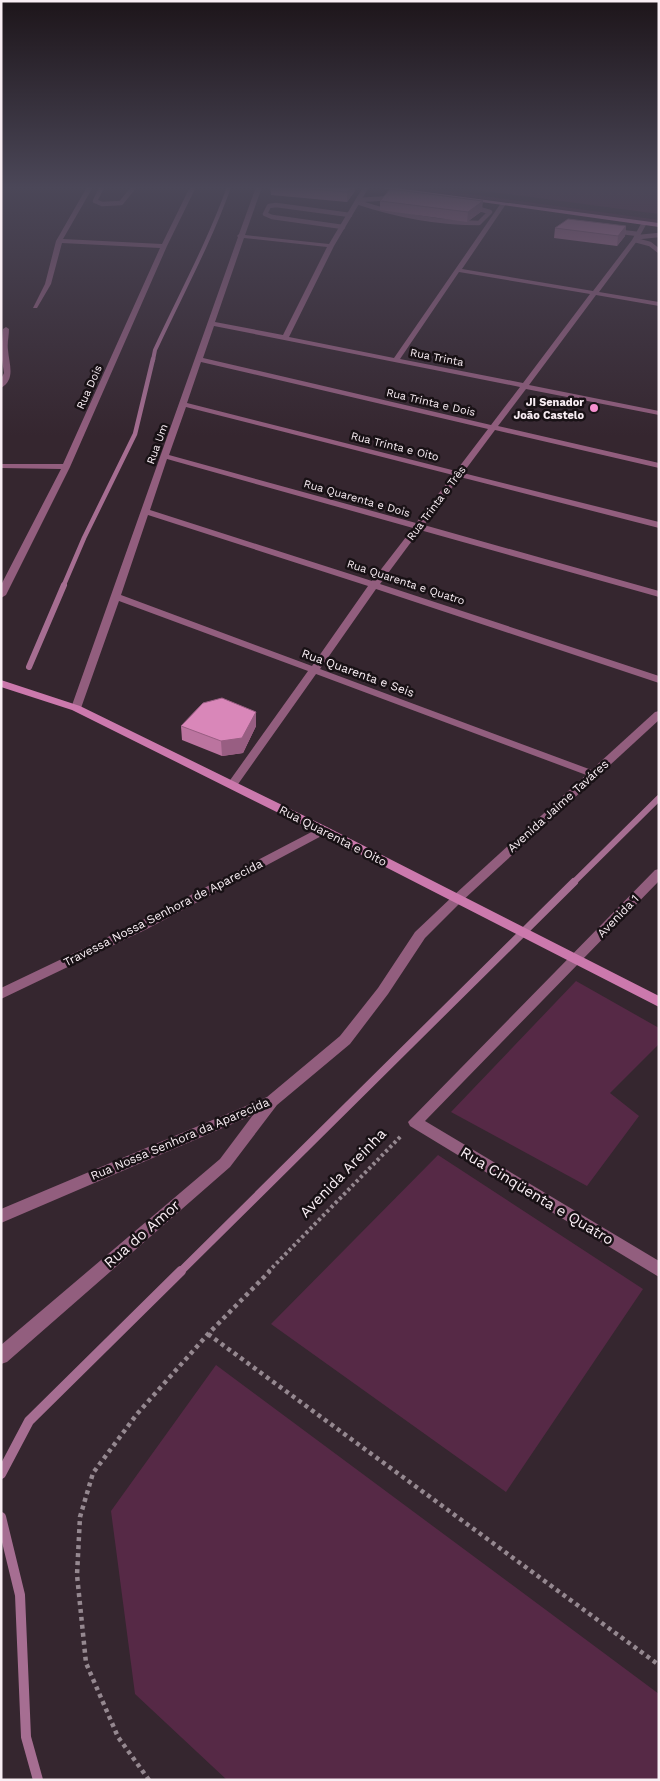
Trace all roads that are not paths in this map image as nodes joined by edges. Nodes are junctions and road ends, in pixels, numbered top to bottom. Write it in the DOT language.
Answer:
graph roads {
  1 [pos="51,270"];
  2 [pos="153,270"];
  3 [pos="228,270"];
  4 [pos="319,270"];
  5 [pos="457,270"];
  6 [pos="610,270"];
  7 [pos="592,293"];
  8 [pos="659,304"];
  9 [pos="35,307"];
  10 [pos="210,323"];
  11 [pos="6,328"];
  12 [pos="285,338"];
  13 [pos="198,359"];
  14 [pos="396,360"];
  15 [pos="1,386"];
  16 [pos="523,386"];
  17 [pos="659,403"];
  18 [pos="183,404"];
  19 [pos="655,412"];
  20 [pos="492,427"];
  21 [pos="165,456"];
  22 [pos="1,466"];
  23 [pos="659,466"];
  24 [pos="66,467"];
  25 [pos="457,474"];
  26 [pos="145,511"];
  27 [pos="659,525"];
  28 [pos="418,527"];
  29 [pos="374,585"];
  30 [pos="659,594"];
  31 [pos="1,595"];
  32 [pos="115,596"];
  33 [pos="313,670"];
  34 [pos="659,680"];
  35 [pos="1,683"];
  36 [pos="76,708"];
  37 [pos="659,714"];
  38 [pos="593,774"];
  39 [pos="232,785"];
  40 [pos="323,830"];
  41 [pos="659,873"];
  42 [pos="457,899"];
  43 [pos="576,958"];
  44 [pos="1,994"];
  45 [pos="659,1002"];
  46 [pos="272,1101"];
  47 [pos="1,1216"];
  48 [pos="659,1270"];
  49 [pos="1,1356"];
  1 -- 9 [label="street"];
  2 -- 24 [label="street, Rua Dois"];
  3 -- 10 [label="street, Rua Um"];
  4 -- 12 [label="street"];
  5 -- 7 [label="street"];
  5 -- 14 [label="street"];
  6 -- 7 [label="street, Rua Trinta e Três"];
  7 -- 8 [label="street"];
  7 -- 16 [label="street, Rua Trinta e Três"];
  10 -- 12 [label="street, Rua Trinta"];
  10 -- 13 [label="street, Rua Um"];
  11 -- 15 [label="street"];
  12 -- 14 [label="street, Rua Trinta"];
  13 -- 18 [label="street, Rua Um"];
  13 -- 20 [label="street, Rua Trinta e Dois"];
  14 -- 16 [label="street, Rua Trinta"];
  16 -- 19 [label="street, Rua Trinta"];
  16 -- 20 [label="street, Rua Trinta e Três"];
  17 -- 19 [label="street"];
  18 -- 21 [label="street, Rua Um"];
  18 -- 25 [label="street, Rua Trinta e Oito"];
  20 -- 23 [label="street, Rua Trinta e Dois"];
  20 -- 25 [label="street, Rua Trinta e Três"];
  21 -- 26 [label="street, Rua Um"];
  21 -- 28 [label="street, Rua Quarenta e Dois"];
  22 -- 24 [label="street"];
  24 -- 31 [label="street, Rua Dois"];
  25 -- 27 [label="street, Rua Trinta e Oito"];
  25 -- 28 [label="street, Rua Trinta e Três"];
  26 -- 29 [label="street, Rua Quarenta e Quatro"];
  26 -- 32 [label="street, Rua Um"];
  28 -- 29 [label="street, Rua Trinta e Três"];
  28 -- 30 [label="street, Rua Quarenta e Dois"];
  29 -- 33 [label="street, Rua Trinta e Três"];
  29 -- 34 [label="street, Rua Quarenta e Quatro"];
  32 -- 33 [label="street, Rua Quarenta e Seis"];
  32 -- 36 [label="street, Rua Um"];
  33 -- 38 [label="street, Rua Quarenta e Seis"];
  33 -- 39 [label="street, Rua Trinta e Três"];
  35 -- 36 [label="main road, Rua Quarenta e Oito"];
  36 -- 39 [label="main road, Rua Quarenta e Oito"];
  37 -- 38 [label="street, Avenida Jaime Taváres"];
  38 -- 42 [label="street, Avenida Jaime Taváres"];
  39 -- 40 [label="main road, Rua Quarenta e Oito"];
  40 -- 42 [label="main road, Rua Quarenta e Oito"];
  40 -- 44 [label="street, Travessa Nossa Senhora de Aparecida"];
  41 -- 43 [label="street, Avenida 1"];
  42 -- 43 [label="main road, Rua Quarenta e Oito"];
  42 -- 46 [label="street, Rua Nossa Senhora da Aparecida"];
  43 -- 45 [label="main road, Rua Quarenta e Oito"];
  43 -- 48 [label="street, Rua Cinqüenta e Quatro"];
  46 -- 47 [label="street, Rua Nossa Senhora da Aparecida"];
  46 -- 49 [label="street, Rua do Amor"];
}
